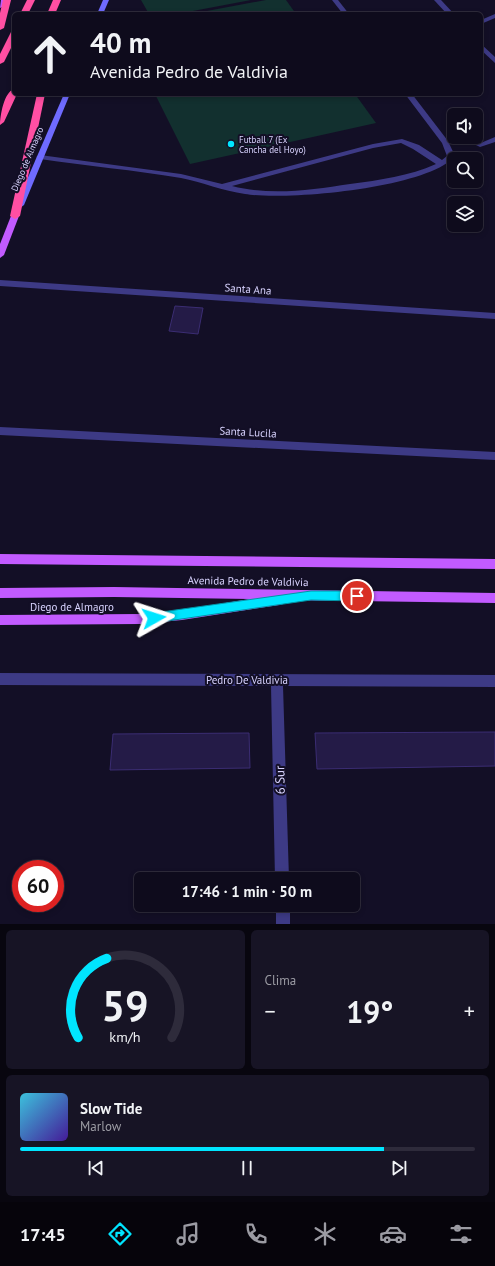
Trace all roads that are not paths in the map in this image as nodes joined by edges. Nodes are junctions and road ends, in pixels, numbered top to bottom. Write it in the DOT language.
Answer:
graph roads {
  1 [pos="4,0"];
  2 [pos="7,0"];
  3 [pos="31,0"];
  4 [pos="57,0"];
  5 [pos="63,0"];
  6 [pos="106,0"];
  7 [pos="335,0"];
  8 [pos="437,0"];
  9 [pos="0,6"];
  10 [pos="25,12"];
  11 [pos="52,12"];
  12 [pos="61,12"];
  13 [pos="101,12"];
  14 [pos="344,12"];
  15 [pos="448,12"];
  16 [pos="495,16"];
  17 [pos="483,21"];
  18 [pos="0,28"];
  19 [pos="12,38"];
  20 [pos="483,48"];
  21 [pos="495,61"];
  22 [pos="0,62"];
  23 [pos="12,96"];
  24 [pos="41,96"];
  25 [pos="66,96"];
  26 [pos="410,96"];
  27 [pos="0,122"];
  28 [pos="495,139"];
  29 [pos="480,145"];
  30 [pos="40,157"];
  31 [pos="442,164"];
  32 [pos="220,186"];
  33 [pos="15,216"];
  34 [pos="0,254"];
  35 [pos="0,283"];
  36 [pos="495,316"];
  37 [pos="0,432"];
  38 [pos="495,456"];
  39 [pos="0,559"];
  40 [pos="495,564"];
  41 [pos="0,593"];
  42 [pos="311,595"];
  43 [pos="495,598"];
  44 [pos="0,620"];
  45 [pos="0,679"];
  46 [pos="277,680"];
  47 [pos="495,681"];
  48 [pos="282,872"];
  49 [pos="283,912"];
  50 [pos="283,924"];
  1 -- 9 [label="main road"];
  2 -- 18 [label="highway"];
  3 -- 10 [label="highway"];
  4 -- 11 [label="highway"];
  5 -- 12 [label="highway"];
  6 -- 13 [label="main road"];
  7 -- 14 [label="street"];
  8 -- 15 [label="street"];
  16 -- 17 [label="street"];
  19 -- 22 [label="highway"];
  20 -- 21 [label="street"];
  23 -- 27 [label="highway"];
  24 -- 33 [label="highway"];
  25 -- 30 [label="main road, Diego de Almagro"];
  26 -- 31 [label="street"];
  28 -- 29 [label="street"];
  30 -- 32 [label="street"];
  30 -- 33 [label="main road, Diego de Almagro"];
  31 -- 32 [label="street"];
  31 -- 32 [label="street"];
  33 -- 34 [label="main road, Diego de Almagro"];
  35 -- 36 [label="street, Santa Ana"];
  37 -- 38 [label="street, Santa Lucila"];
  39 -- 40 [label="main road, Avenida Pedro de Valdivia"];
  41 -- 42 [label="main road, Avenida Pedro de Valdivia"];
  42 -- 43 [label="main road, Avenida Pedro de Valdivia"];
  42 -- 44 [label="main road, Diego de Almagro"];
  45 -- 46 [label="street, Pedro De Valdivia"];
  46 -- 47 [label="street, Pedro De Valdivia"];
  46 -- 48 [label="street, 6 Sur"];
  49 -- 50 [label="street"];
}
